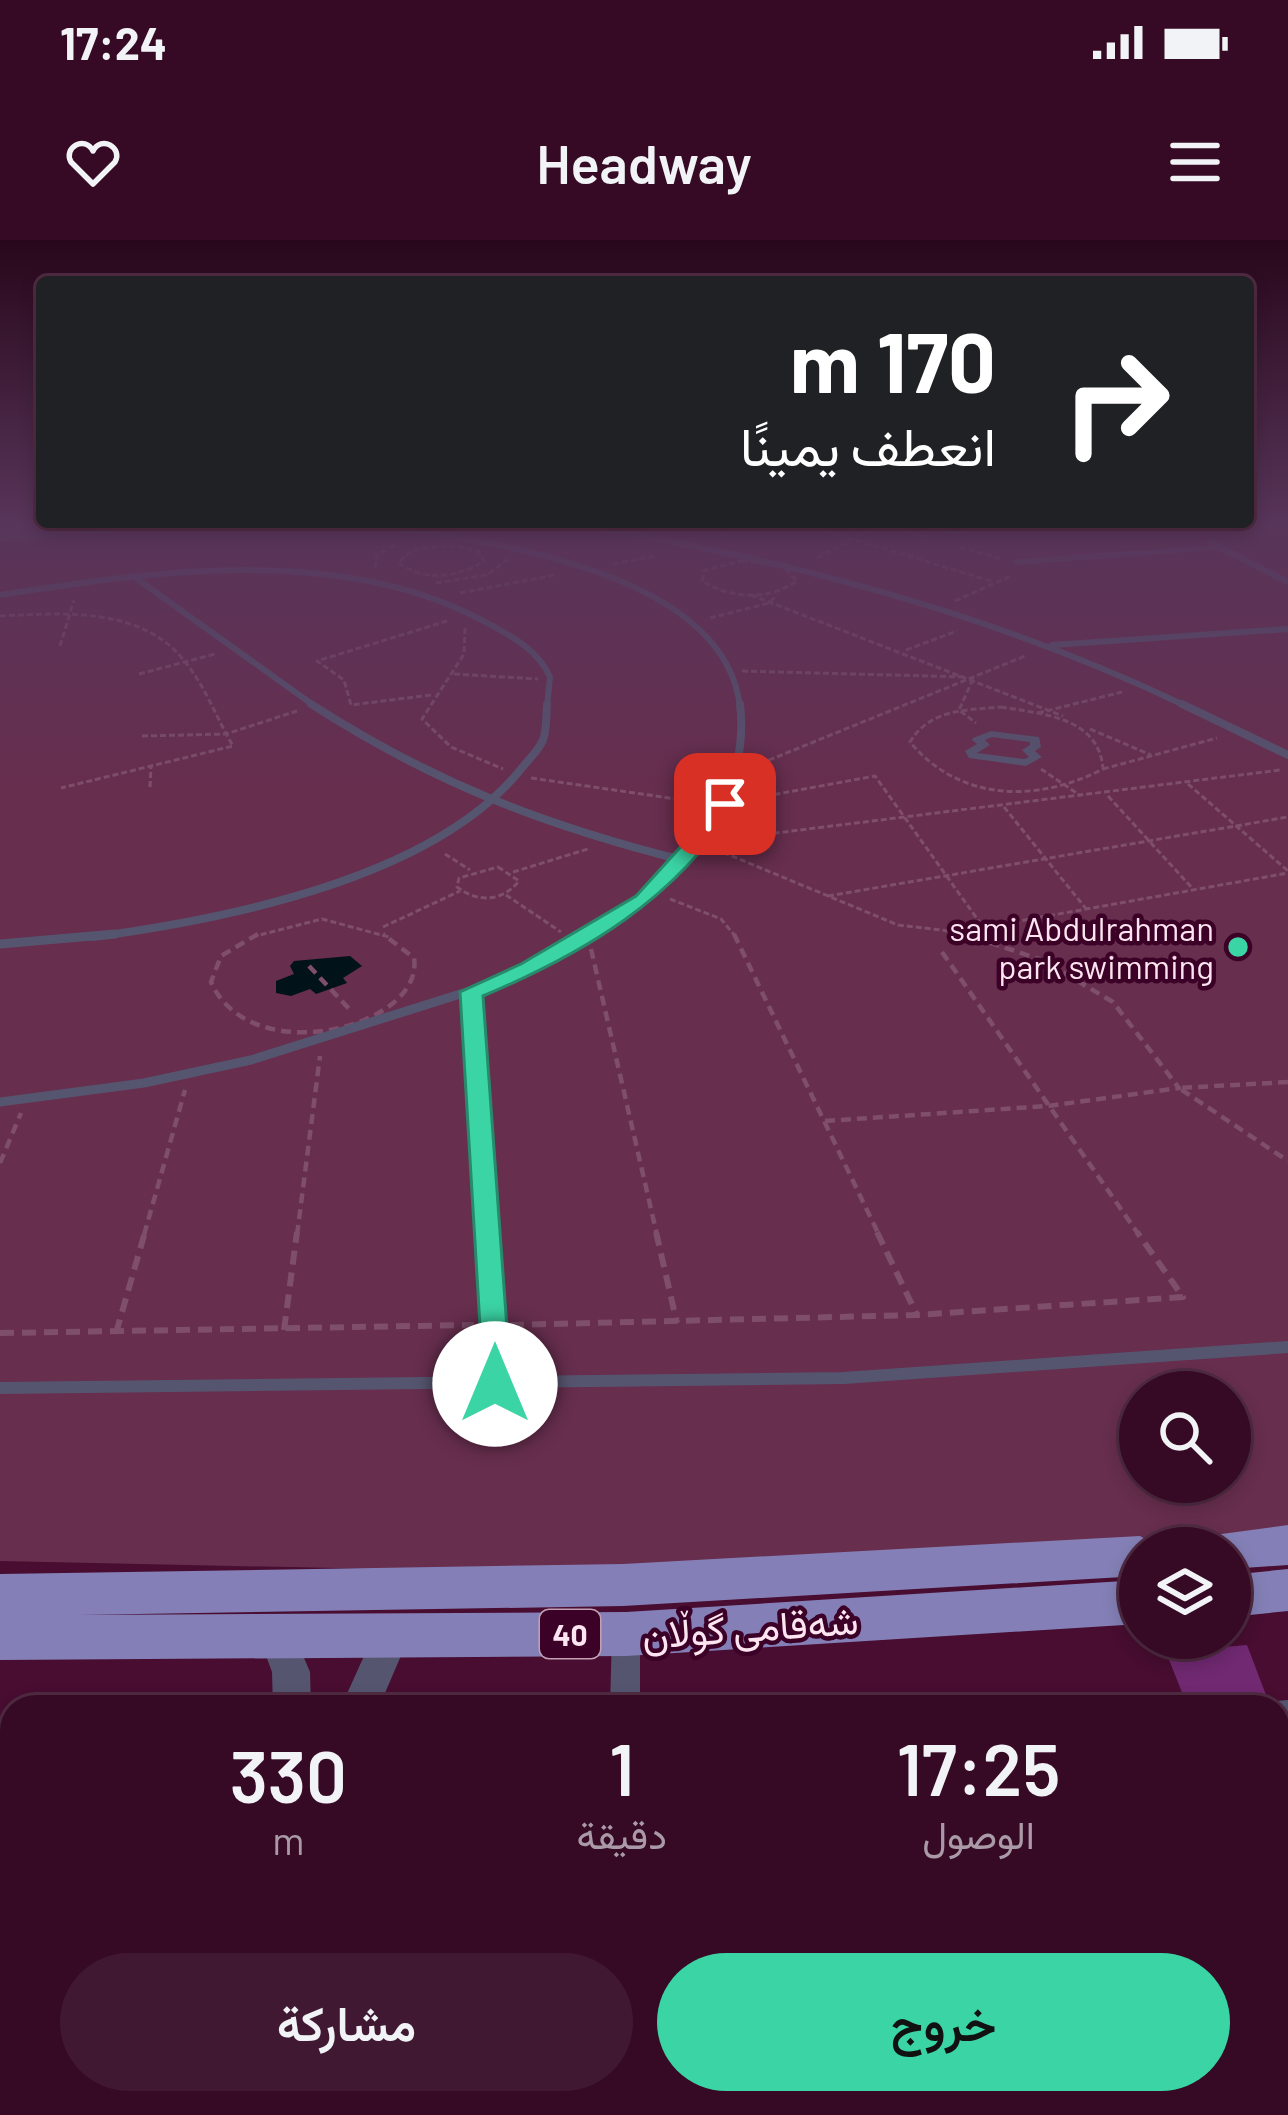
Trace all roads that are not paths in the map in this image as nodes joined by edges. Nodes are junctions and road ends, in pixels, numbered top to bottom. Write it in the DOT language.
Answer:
graph roads {
  1 [pos="185,614"];
  2 [pos="475,614"];
  3 [pos="673,614"];
  4 [pos="957,614"];
  5 [pos="1288,629"];
  6 [pos="1049,646"];
  7 [pos="1288,755"];
  8 [pos="1030,763"];
  9 [pos="491,803"];
  10 [pos="682,860"];
  11 [pos="0,944"];
  12 [pos="472,992"];
  13 [pos="0,1102"];
  14 [pos="1288,1347"];
  15 [pos="495,1384"];
  16 [pos="0,1388"];
  17 [pos="1288,1545"];
  18 [pos="1251,1548"];
  19 [pos="1119,1557"];
  20 [pos="1288,1590"];
  21 [pos="1251,1594"];
  22 [pos="0,1595"];
  23 [pos="1119,1603"];
  24 [pos="626,1634"];
  25 [pos="391,1637"];
  26 [pos="0,1638"];
  27 [pos="278,1640"];
  28 [pos="292,1695"];
  29 [pos="365,1695"];
  30 [pos="625,1695"];
  1 -- 9 [label="lane"];
  2 -- 9 [label="lane"];
  3 -- 10 [label="lane"];
  4 -- 6 [label="lane"];
  5 -- 6 [label="lane"];
  6 -- 7 [label="lane"];
  8 -- 8 [label="street"];
  9 -- 10 [label="lane"];
  9 -- 11 [label="lane"];
  10 -- 12 [label="lane"];
  12 -- 13 [label="lane"];
  12 -- 15 [label="lane"];
  14 -- 15 [label="lane"];
  15 -- 16 [label="lane"];
  17 -- 18 [label="main road"];
  19 -- 22 [label="main road, شەقامی گوڵان / 40"];
  20 -- 21 [label="main road"];
  23 -- 24 [label="main road, شەقامی گوڵان / 40"];
  24 -- 25 [label="main road, شەقامی گوڵان / 40"];
  24 -- 30 [label="street"];
  25 -- 27 [label="main road, شەقامی گوڵان / 40"];
  25 -- 29 [label="street"];
  26 -- 27 [label="main road, شەقامی گوڵان / 40"];
  27 -- 28 [label="street"];
}
